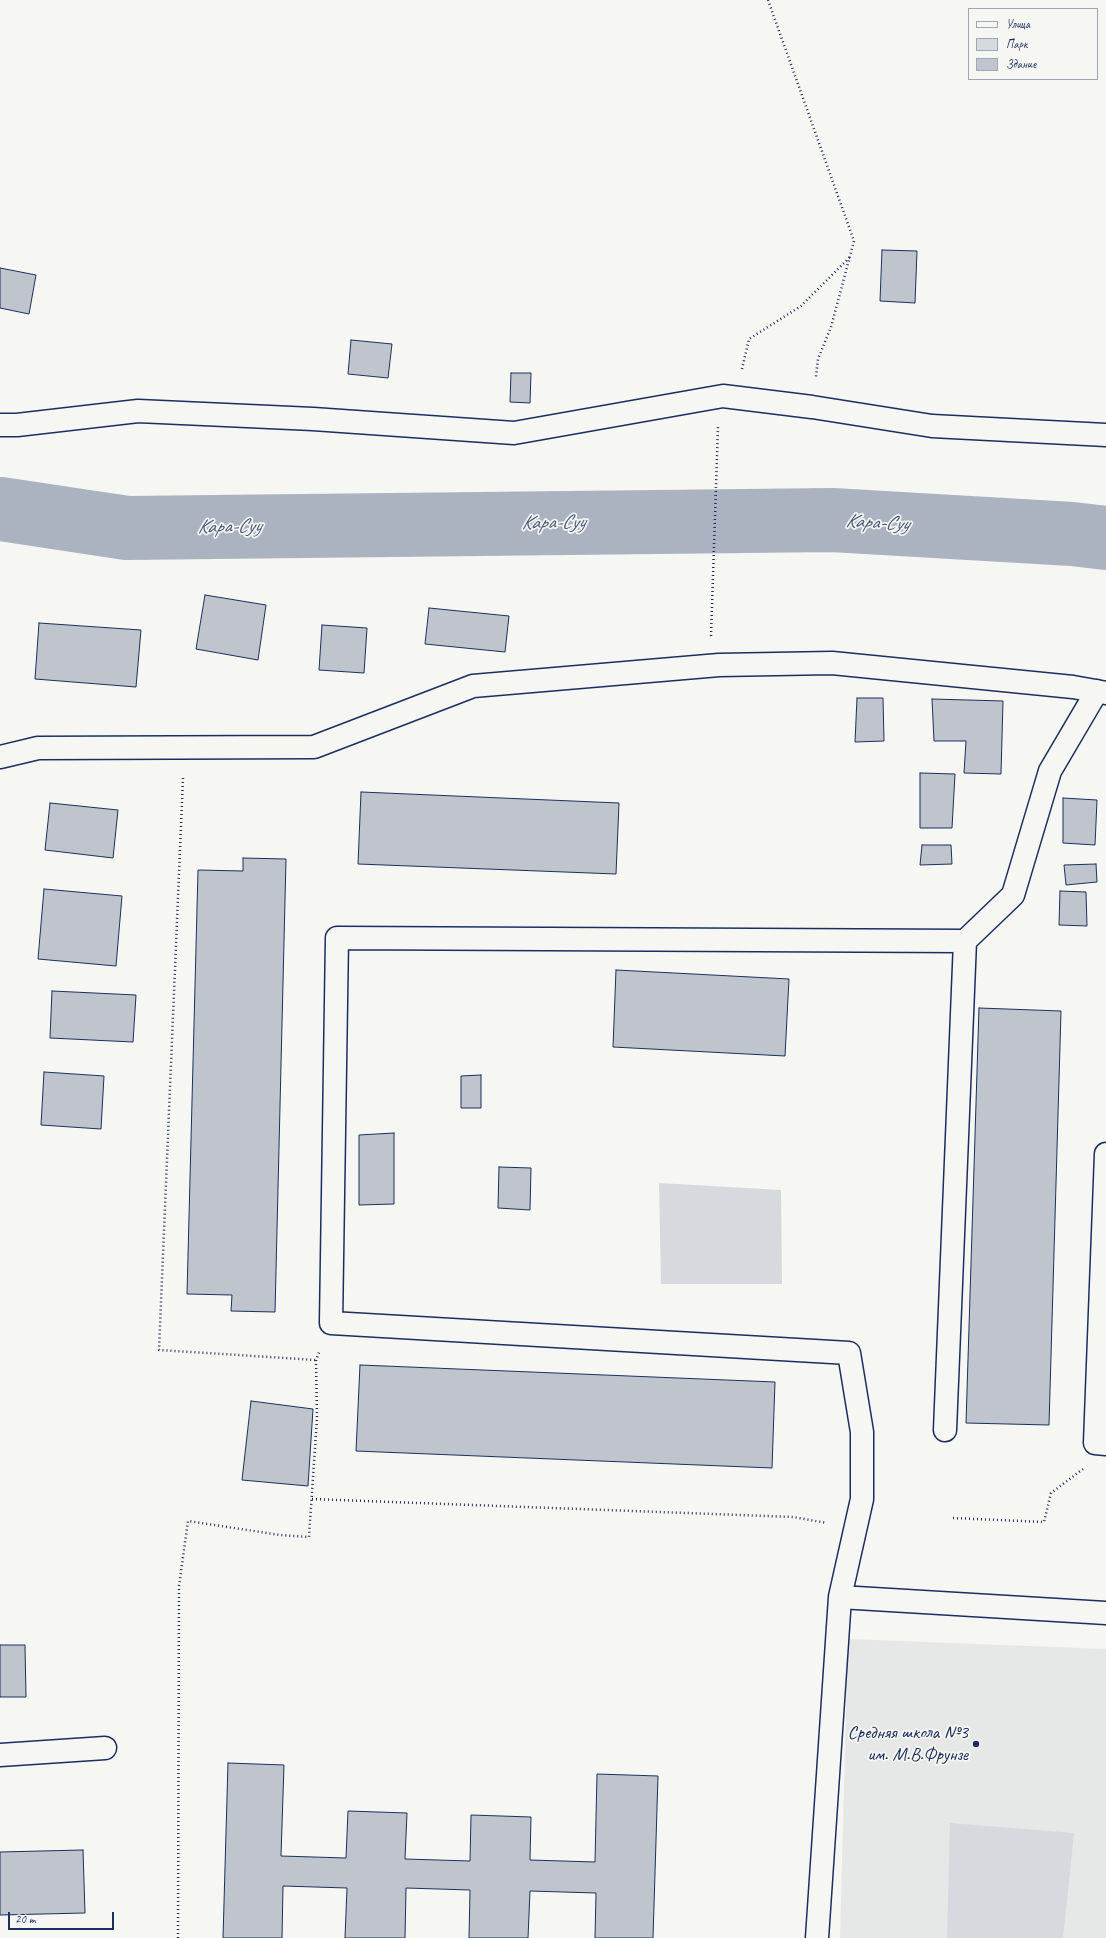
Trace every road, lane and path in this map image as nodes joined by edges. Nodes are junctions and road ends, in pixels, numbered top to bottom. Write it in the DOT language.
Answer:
graph roads {
  1 [pos="768,0"];
  2 [pos="850,257"];
  3 [pos="723,396"];
  4 [pos="812,407"];
  5 [pos="0,425"];
  6 [pos="1106,435"];
  7 [pos="716,457"];
  8 [pos="719,665"];
  9 [pos="1101,692"];
  10 [pos="184,747"];
  11 [pos="0,757"];
  12 [pos="965,941"];
  13 [pos="1106,1154"];
  14 [pos="331,1323"];
  15 [pos="316,1360"];
  16 [pos="945,1430"];
  17 [pos="1100,1443"];
  18 [pos="312,1499"];
  19 [pos="953,1518"];
  20 [pos="857,1529"];
  21 [pos="840,1597"];
  22 [pos="1106,1613"];
  23 [pos="105,1748"];
  24 [pos="0,1755"];
  25 [pos="178,1938"];
  26 [pos="817,1938"];
  1 -- 2 [label="path"];
  2 -- 3 [label="path"];
  2 -- 4 [label="path"];
  3 -- 4 [label="street"];
  3 -- 5 [label="street"];
  4 -- 6 [label="street"];
  7 -- 8 [label="path"];
  8 -- 9 [label="street"];
  8 -- 10 [label="street"];
  9 -- 12 [label="street"];
  10 -- 11 [label="street"];
  10 -- 15 [label="path"];
  12 -- 14 [label="street"];
  12 -- 16 [label="street"];
  13 -- 17 [label="street"];
  14 -- 15 [label="path"];
  14 -- 20 [label="street"];
  15 -- 18 [label="path"];
  17 -- 19 [label="path"];
  18 -- 20 [label="path"];
  18 -- 25 [label="path"];
  20 -- 21 [label="street"];
  21 -- 22 [label="street"];
  21 -- 26 [label="street"];
  23 -- 24 [label="street"];
}
